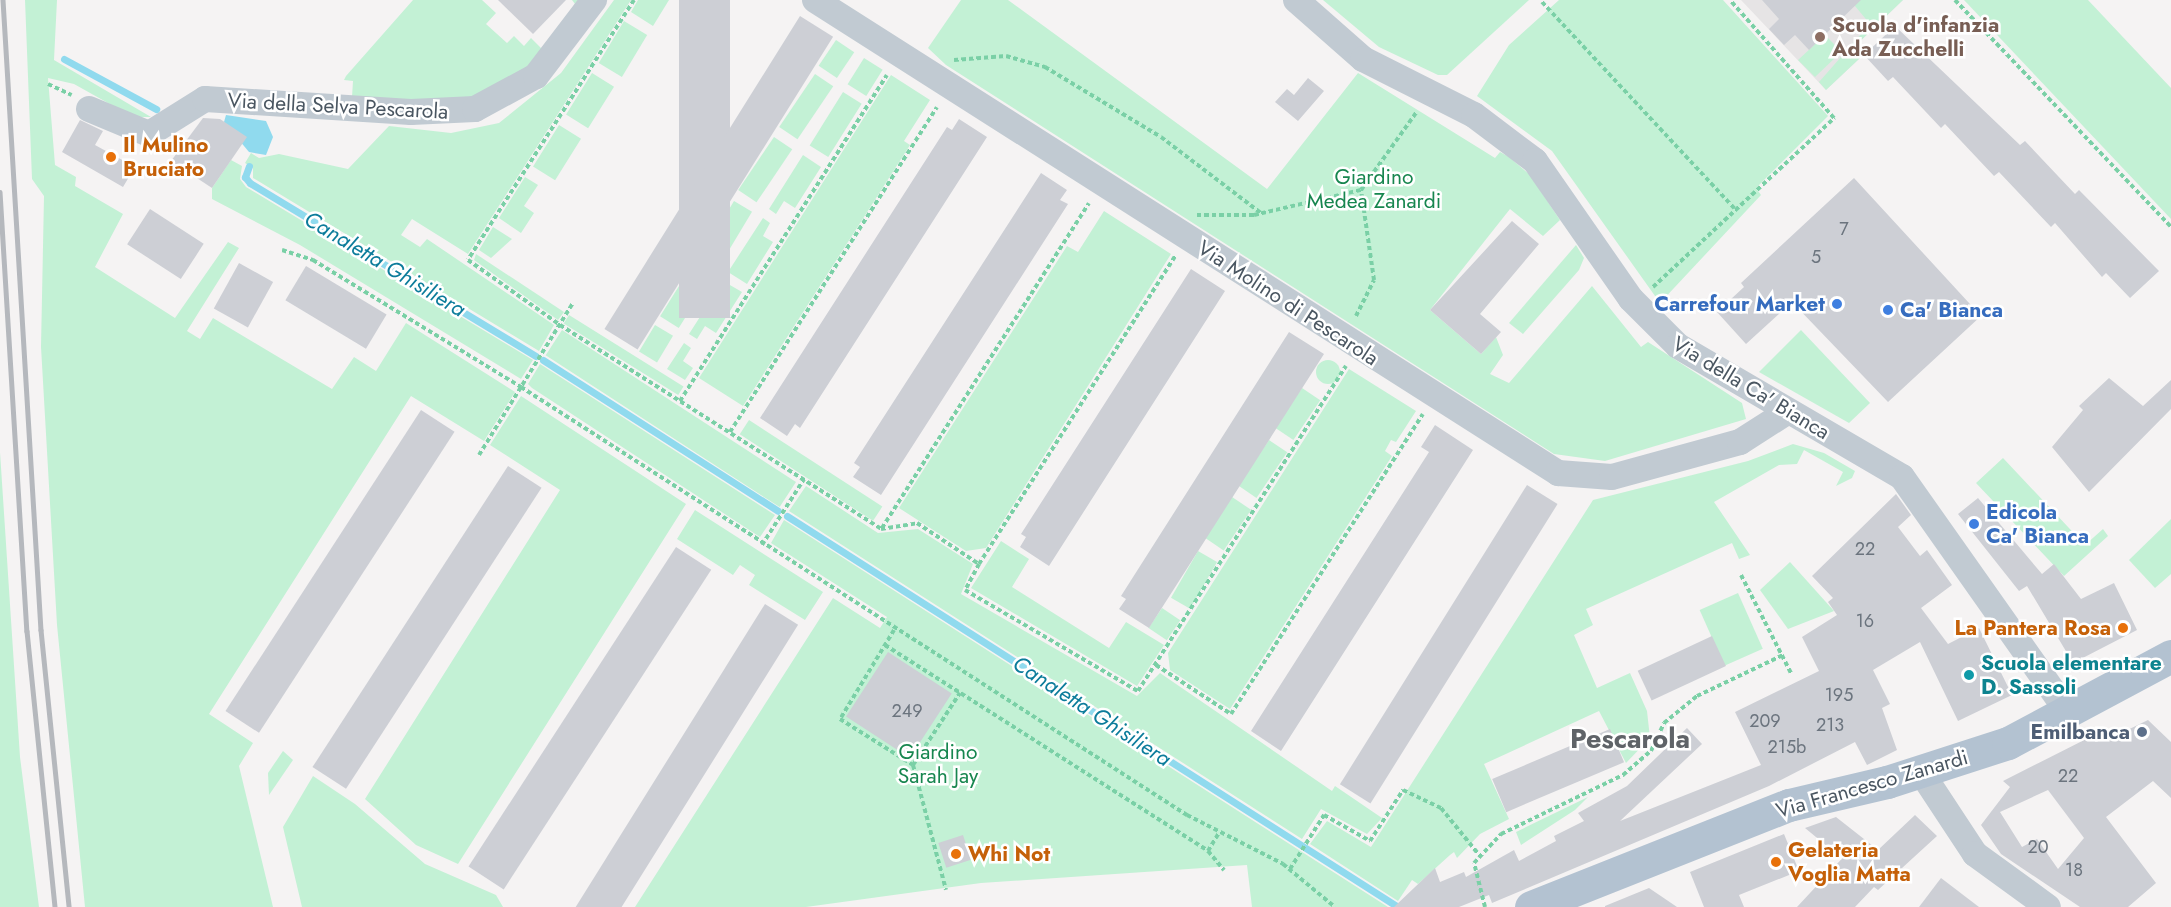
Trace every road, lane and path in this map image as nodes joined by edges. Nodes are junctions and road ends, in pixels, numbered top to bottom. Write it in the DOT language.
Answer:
graph roads {
  1 [pos="594,0"];
  2 [pos="634,0"];
  3 [pos="814,0"];
  4 [pos="1296,0"];
  5 [pos="1730,0"];
  6 [pos="1955,0"];
  7 [pos="1542,2"];
  8 [pos="946,65"];
  9 [pos="891,69"];
  10 [pos="940,101"];
  11 [pos="1419,108"];
  12 [pos="89,109"];
  13 [pos="1361,190"];
  14 [pos="1092,199"];
  15 [pos="1734,208"];
  16 [pos="1186,214"];
  17 [pos="1262,214"];
  18 [pos="2171,227"];
  19 [pos="282,250"];
  20 [pos="1177,253"];
  21 [pos="1646,293"];
  22 [pos="573,303"];
  23 [pos="1357,314"];
  24 [pos="560,325"];
  25 [pos="1348,363"];
  26 [pos="521,387"];
  27 [pos="680,401"];
  28 [pos="1425,412"];
  29 [pos="1787,412"];
  30 [pos="729,432"];
  31 [pos="479,455"];
  32 [pos="804,479"];
  33 [pos="881,529"];
  34 [pos="762,545"];
  35 [pos="980,564"];
  36 [pos="1741,575"];
  37 [pos="894,630"];
  38 [pos="885,645"];
  39 [pos="1783,655"];
  40 [pos="2171,656"];
  41 [pos="1156,666"];
  42 [pos="1791,673"];
  43 [pos="960,693"];
  44 [pos="2069,714"];
  45 [pos="913,765"];
  46 [pos="1921,772"];
  47 [pos="1219,833"];
  48 [pos="1208,851"];
  49 [pos="1480,856"];
  50 [pos="1290,869"];
  51 [pos="1224,870"];
  52 [pos="946,890"];
  53 [pos="1335,907"];
  54 [pos="1485,907"];
  55 [pos="1532,907"];
  56 [pos="2048,907"];
  1 -- 12 [label="street, Via della Selva Pescarola"];
  2 -- 24 [label="path"];
  3 -- 29 [label="street, Via Molino di Pescarola"];
  4 -- 29 [label="street, Via della Ca' Bianca"];
  5 -- 15 [label="path"];
  6 -- 18 [label="path"];
  7 -- 15 [label="path"];
  8 -- 17 [label="path"];
  9 -- 27 [label="path"];
  10 -- 30 [label="path"];
  11 -- 13 [label="path"];
  13 -- 17 [label="path"];
  13 -- 23 [label="path"];
  14 -- 33 [label="path"];
  15 -- 21 [label="path"];
  16 -- 17 [label="path"];
  19 -- 26 [label="path"];
  20 -- 35 [label="path"];
  22 -- 24 [label="path"];
  24 -- 26 [label="path"];
  24 -- 27 [label="path"];
  25 -- 41 [label="path"];
  26 -- 31 [label="path"];
  26 -- 34 [label="path"];
  27 -- 30 [label="path"];
  28 -- 41 [label="path"];
  29 -- 44 [label="street, Via della Ca' Bianca"];
  30 -- 32 [label="path"];
  32 -- 33 [label="path"];
  32 -- 34 [label="path"];
  33 -- 35 [label="path"];
  34 -- 37 [label="path"];
  35 -- 41 [label="path"];
  36 -- 39 [label="path"];
  37 -- 38 [label="path"];
  37 -- 47 [label="path"];
  38 -- 43 [label="path"];
  38 -- 45 [label="path"];
  39 -- 42 [label="path"];
  39 -- 49 [label="path"];
  40 -- 44 [label="main road, Via Francesco Zanardi"];
  43 -- 45 [label="path"];
  43 -- 48 [label="path"];
  44 -- 46 [label="main road, Via Francesco Zanardi"];
  45 -- 52 [label="path"];
  46 -- 55 [label="main road, Via Francesco Zanardi"];
  46 -- 56 [label="street"];
  47 -- 48 [label="path"];
  47 -- 50 [label="path"];
  48 -- 51 [label="path"];
  49 -- 50 [label="path"];
  49 -- 54 [label="path"];
  50 -- 53 [label="path"];
}
